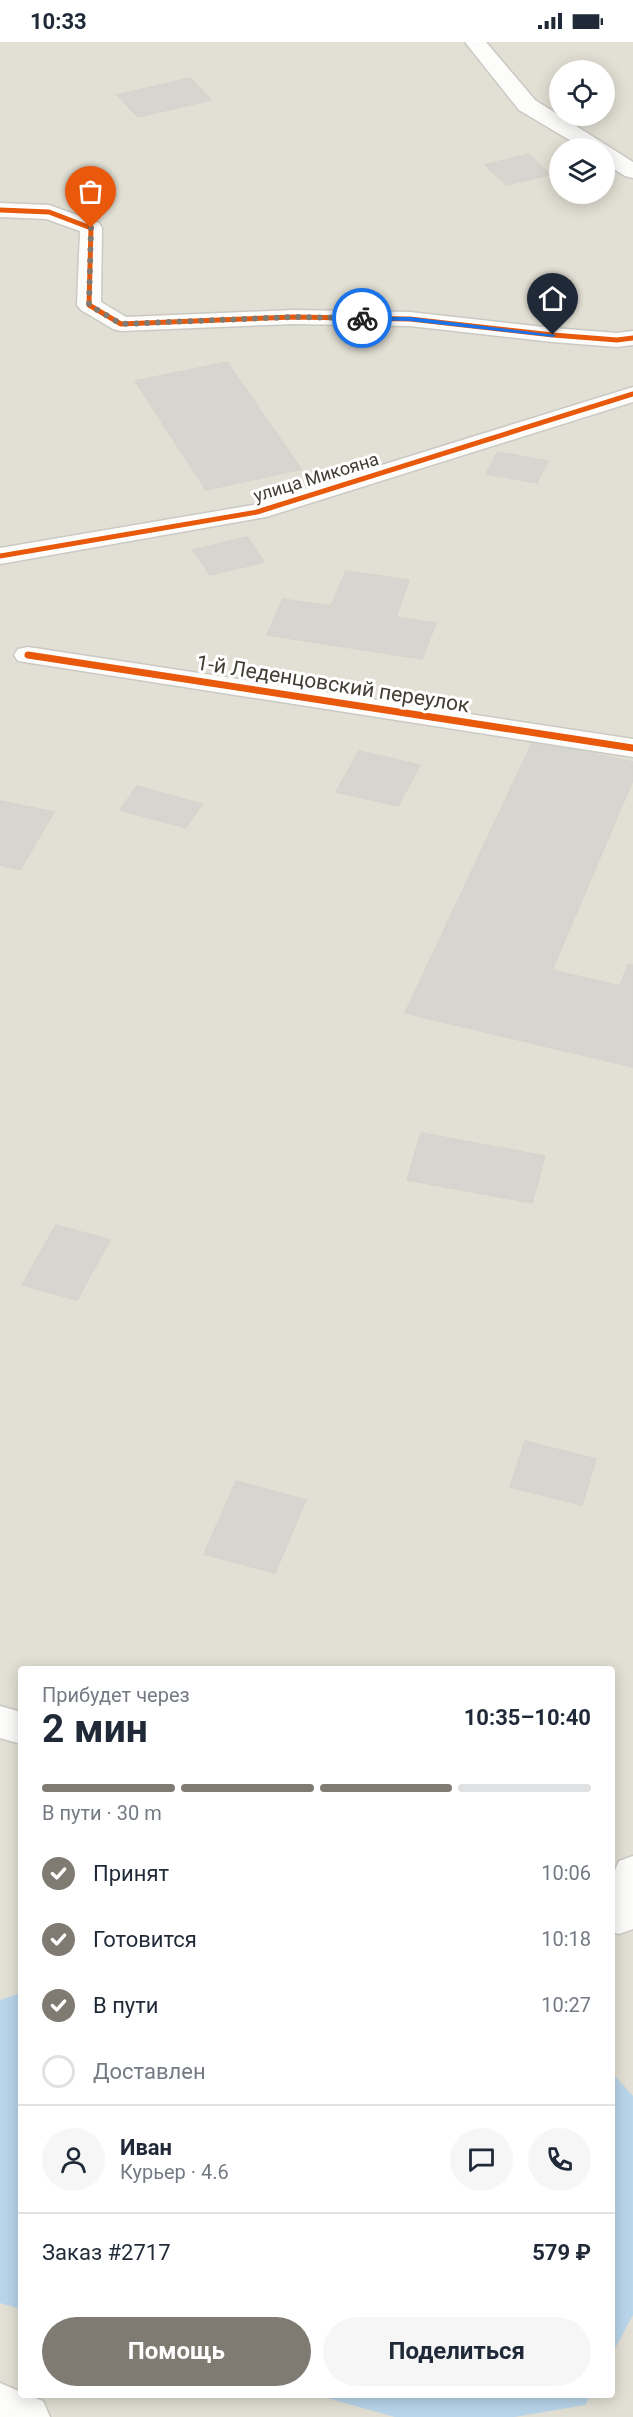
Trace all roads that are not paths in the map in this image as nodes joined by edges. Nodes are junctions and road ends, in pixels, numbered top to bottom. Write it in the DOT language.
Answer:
graph roads {
  1 [pos="475,42"];
  2 [pos="581,138"];
  3 [pos="615,160"];
  4 [pos="633,171"];
  5 [pos="0,210"];
  6 [pos="633,339"];
  7 [pos="633,394"];
  8 [pos="0,556"];
  9 [pos="28,655"];
  10 [pos="633,748"];
  11 [pos="0,1722"];
  12 [pos="18,1727"];
  13 [pos="633,1874"];
  14 [pos="621,1917"];
  15 [pos="0,2406"];
  16 [pos="27,2417"];
  1 -- 2 [label="street"];
  3 -- 4 [label="street"];
  5 -- 6 [label="street"];
  7 -- 8 [label="street, улица Микояна"];
  9 -- 10 [label="street, 1-й Леденцовский переулок"];
  11 -- 12 [label="street"];
  13 -- 14 [label="street"];
  15 -- 16 [label="street"];
}
